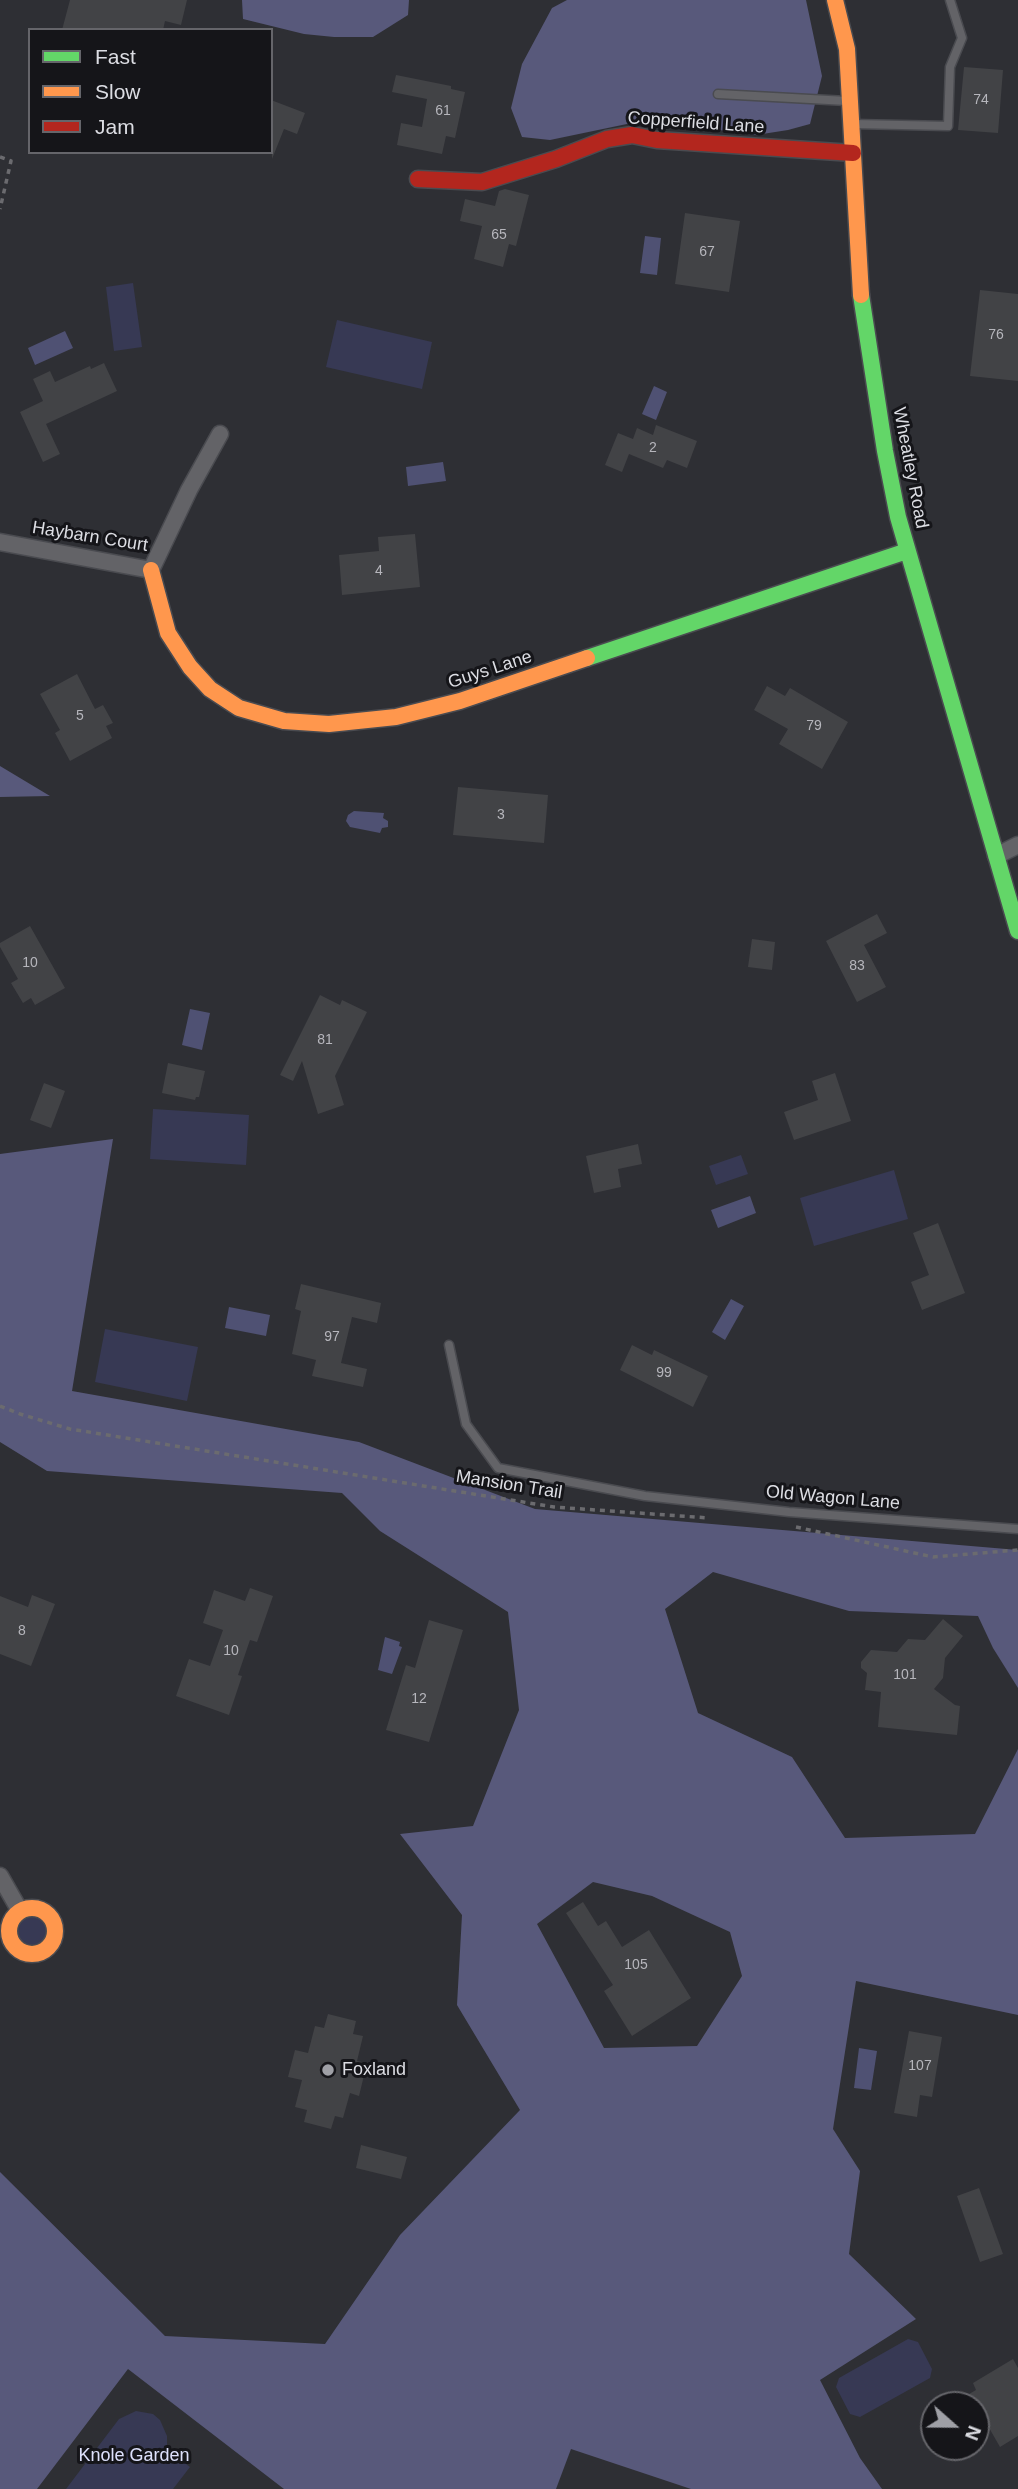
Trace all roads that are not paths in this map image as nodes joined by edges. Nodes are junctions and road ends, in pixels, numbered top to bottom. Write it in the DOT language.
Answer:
graph roads {
  1 [pos="835,0"];
  2 [pos="950,0"];
  3 [pos="718,94"];
  4 [pos="850,101"];
  5 [pos="852,124"];
  6 [pos="853,153"];
  7 [pos="418,179"];
  8 [pos="220,434"];
  9 [pos="0,542"];
  10 [pos="907,551"];
  11 [pos="151,570"];
  12 [pos="1018,845"];
  13 [pos="996,856"];
  14 [pos="1018,931"];
  15 [pos="449,1345"];
  16 [pos="1018,1529"];
  17 [pos="0,1876"];
  18 [pos="20,1911"];
  1 -- 4 [label="street, Wheatley Road"];
  2 -- 5 [label="lane"];
  3 -- 4 [label="lane"];
  4 -- 5 [label="street, Wheatley Road"];
  5 -- 6 [label="street, Wheatley Road"];
  6 -- 7 [label="street, Copperfield Lane"];
  6 -- 10 [label="street, Wheatley Road"];
  8 -- 11 [label="street, Haybarn Court"];
  9 -- 11 [label="street, Haybarn Court"];
  10 -- 11 [label="street, Guys Lane"];
  10 -- 13 [label="street, Wheatley Road"];
  12 -- 13 [label="street"];
  13 -- 14 [label="street, Wheatley Road"];
  15 -- 16 [label="lane, Old Wagon Lane"];
  17 -- 18 [label="street"];
}
